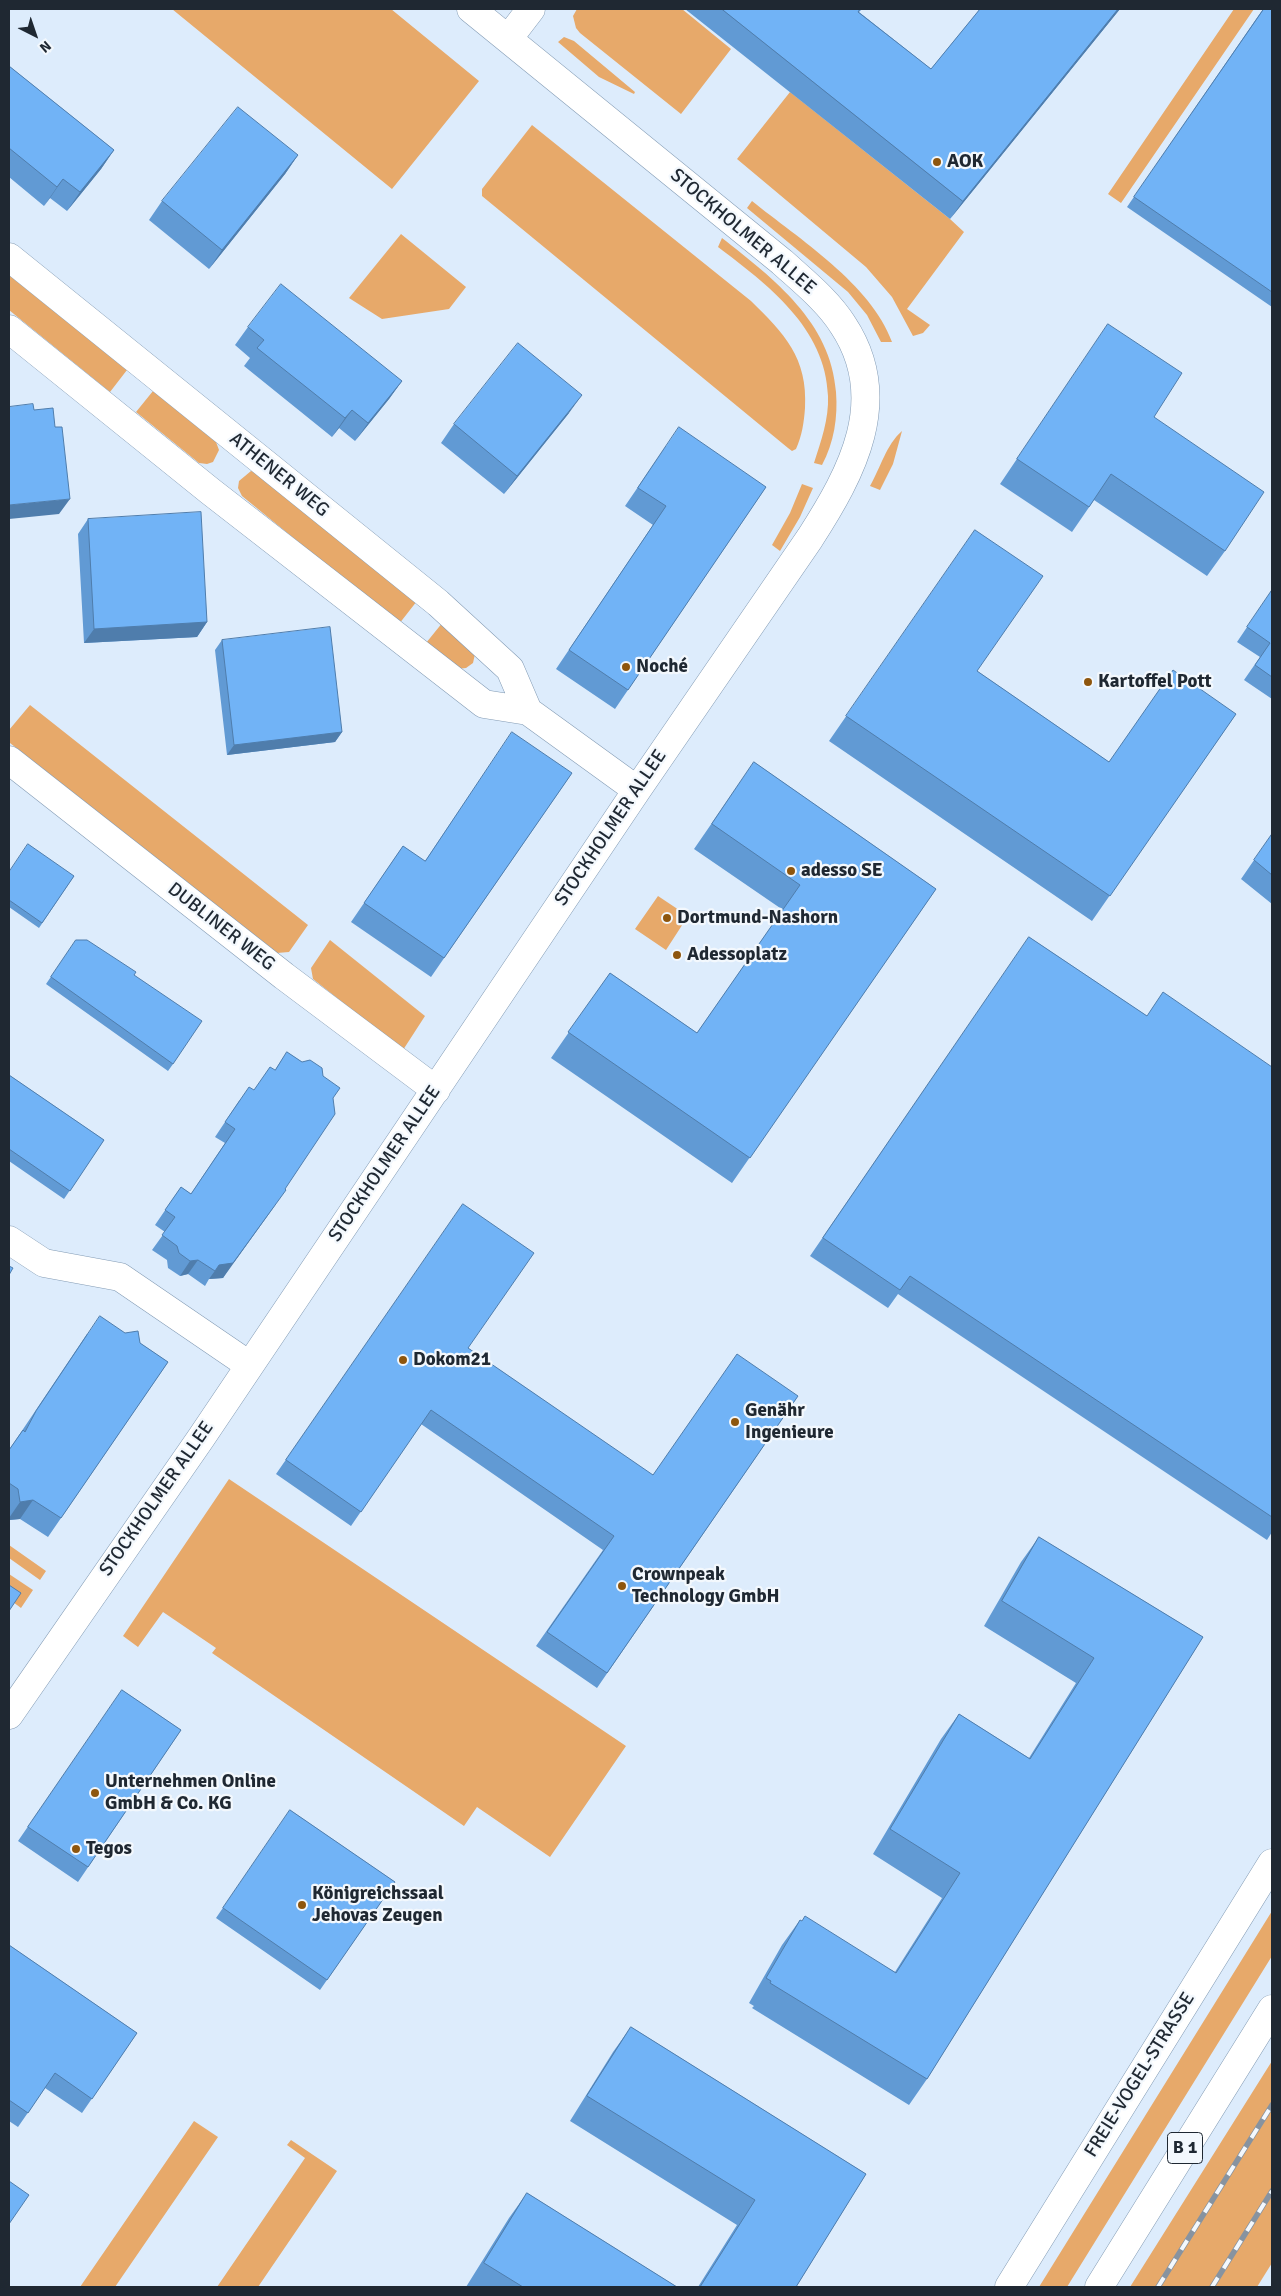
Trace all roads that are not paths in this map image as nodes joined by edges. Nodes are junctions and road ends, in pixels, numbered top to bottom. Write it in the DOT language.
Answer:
graph roads {
  1 [pos="471,9"];
  2 [pos="531,9"];
  3 [pos="508,39"];
  4 [pos="9,256"];
  5 [pos="9,329"];
  6 [pos="528,711"];
  7 [pos="9,760"];
  8 [pos="637,790"];
  9 [pos="436,1090"];
  10 [pos="9,1240"];
  11 [pos="248,1366"];
  12 [pos="9,1715"];
  13 [pos="1272,1863"];
  14 [pos="1272,2009"];
  15 [pos="1008,2287"];
  16 [pos="1098,2287"];
  1 -- 3 [label="main road, STOCKHOLMER ALLEE"];
  2 -- 3 [label="main road"];
  3 -- 8 [label="main road, STOCKHOLMER ALLEE"];
  4 -- 6 [label="main road, ATHENER WEG"];
  5 -- 6 [label="main road"];
  6 -- 8 [label="main road"];
  7 -- 9 [label="main road, DUBLINER WEG"];
  8 -- 9 [label="main road, STOCKHOLMER ALLEE"];
  9 -- 11 [label="main road, STOCKHOLMER ALLEE"];
  10 -- 11 [label="main road"];
  11 -- 12 [label="main road, STOCKHOLMER ALLEE"];
  13 -- 15 [label="main road, FREIE-VOGEL-STRASSE"];
  14 -- 16 [label="main road, B 1"];
}
